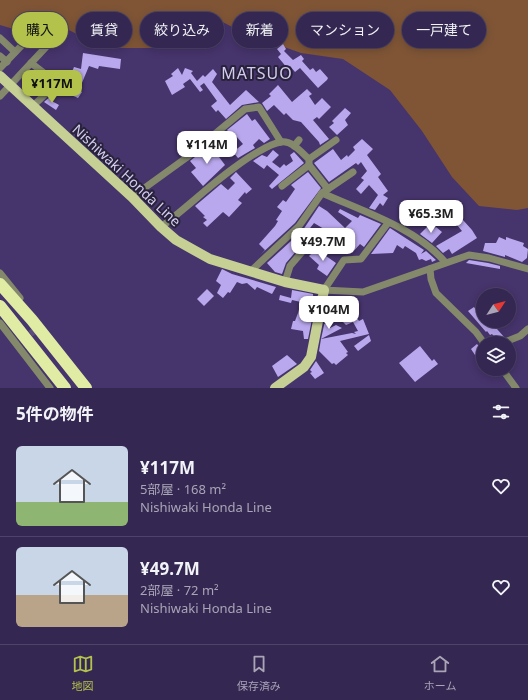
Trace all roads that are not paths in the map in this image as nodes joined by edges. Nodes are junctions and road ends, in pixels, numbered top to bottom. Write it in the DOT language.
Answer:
graph roads {
  1 [pos="0,38"];
  2 [pos="19,48"];
  3 [pos="45,48"];
  4 [pos="15,52"];
  5 [pos="0,56"];
  6 [pos="7,62"];
  7 [pos="31,63"];
  8 [pos="0,68"];
  9 [pos="0,76"];
  10 [pos="11,86"];
  11 [pos="0,96"];
  12 [pos="33,106"];
  13 [pos="299,140"];
  14 [pos="336,140"];
  15 [pos="281,142"];
  16 [pos="294,146"];
  17 [pos="309,162"];
  18 [pos="353,172"];
  19 [pos="282,186"];
  20 [pos="325,191"];
  21 [pos="132,197"];
  22 [pos="388,223"];
  23 [pos="161,228"];
  24 [pos="302,252"];
  25 [pos="445,262"];
  26 [pos="430,269"];
  27 [pos="528,269"];
  28 [pos="252,270"];
  29 [pos="0,273"];
  30 [pos="285,282"];
  31 [pos="0,284"];
  32 [pos="0,290"];
  33 [pos="324,290"];
  34 [pos="0,306"];
  35 [pos="0,323"];
  36 [pos="528,329"];
  37 [pos="479,336"];
  38 [pos="32,338"];
  39 [pos="516,338"];
  40 [pos="507,376"];
  41 [pos="50,388"];
  42 [pos="57,388"];
  43 [pos="65,388"];
  44 [pos="76,388"];
  45 [pos="86,388"];
  46 [pos="91,388"];
  47 [pos="276,388"];
  48 [pos="516,388"];
  1 -- 4 [label="street"];
  2 -- 4 [label="street"];
  3 -- 7 [label="street"];
  4 -- 6 [label="street"];
  5 -- 6 [label="street"];
  6 -- 8 [label="street"];
  7 -- 10 [label="street"];
  7 -- 12 [label="street"];
  9 -- 10 [label="main road, Nishiwaki Honda Line"];
  10 -- 11 [label="street"];
  10 -- 12 [label="main road, Nishiwaki Honda Line"];
  12 -- 21 [label="main road, Nishiwaki Honda Line"];
  13 -- 16 [label="street"];
  14 -- 17 [label="street"];
  15 -- 16 [label="street"];
  15 -- 21 [label="street"];
  15 -- 23 [label="street"];
  16 -- 17 [label="street"];
  17 -- 19 [label="street"];
  17 -- 20 [label="street"];
  18 -- 20 [label="street"];
  20 -- 22 [label="street"];
  20 -- 28 [label="street"];
  21 -- 23 [label="main road, Nishiwaki Honda Line"];
  22 -- 25 [label="street"];
  22 -- 33 [label="street"];
  23 -- 28 [label="main road, Nishiwaki Honda Line"];
  24 -- 30 [label="street"];
  25 -- 26 [label="street"];
  25 -- 27 [label="street"];
  26 -- 33 [label="street"];
  26 -- 37 [label="street"];
  28 -- 30 [label="main road, Nishiwaki Honda Line"];
  29 -- 46 [label="street"];
  30 -- 33 [label="main road, Nishiwaki Honda Line"];
  31 -- 38 [label="highway"];
  32 -- 38 [label="highway"];
  33 -- 47 [label="main road"];
  34 -- 38 [label="highway"];
  35 -- 41 [label="street"];
  36 -- 39 [label="street"];
  38 -- 42 [label="highway"];
  38 -- 43 [label="highway"];
  38 -- 44 [label="highway"];
  38 -- 45 [label="highway"];
  40 -- 48 [label="street"];
}
